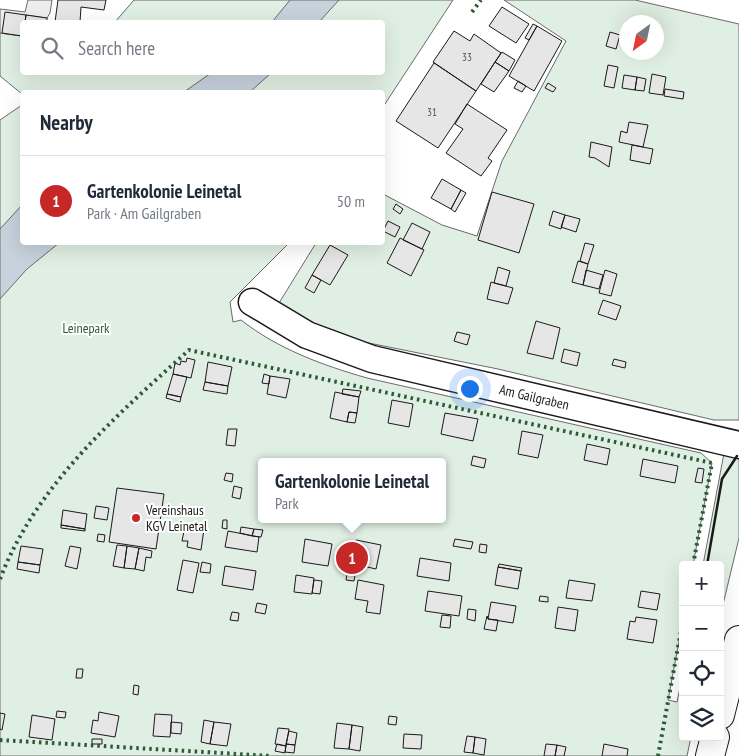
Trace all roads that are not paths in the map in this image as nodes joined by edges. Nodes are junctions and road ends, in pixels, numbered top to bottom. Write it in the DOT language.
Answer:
graph roads {
  1 [pos="252,302"];
  2 [pos="739,445"];
  3 [pos="739,640"];
  4 [pos="724,699"];
  5 [pos="714,741"];
  6 [pos="710,756"];
  1 -- 2 [label="street, Am Gailgraben"];
  3 -- 4 [label="main road"];
  5 -- 6 [label="main road"];
}
